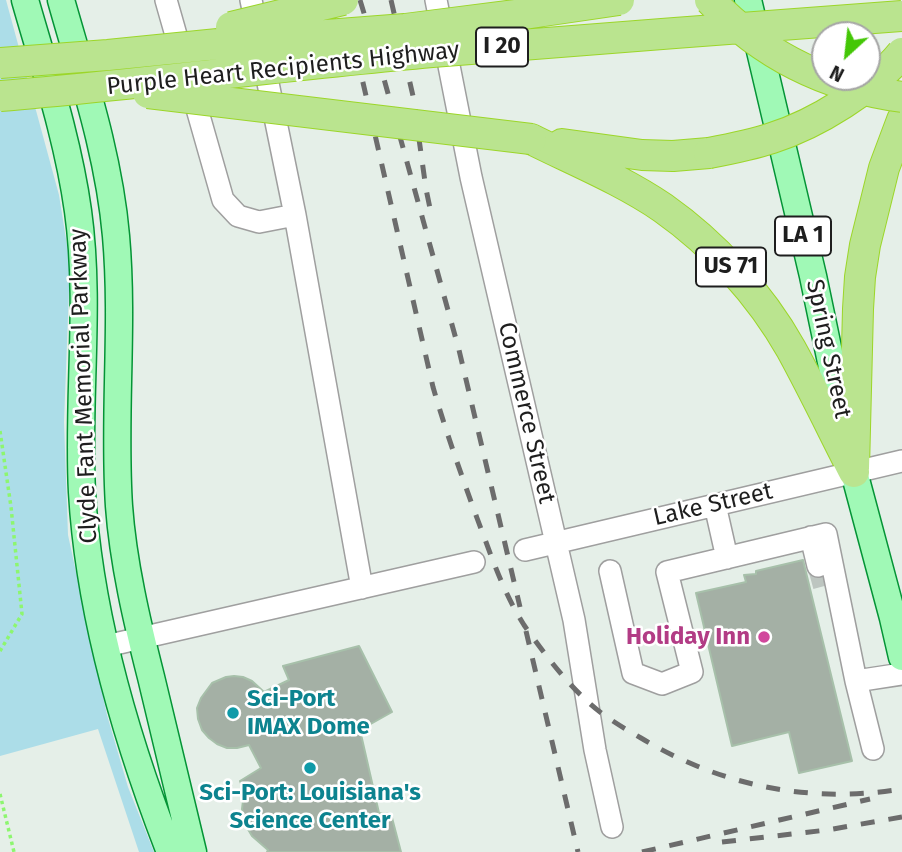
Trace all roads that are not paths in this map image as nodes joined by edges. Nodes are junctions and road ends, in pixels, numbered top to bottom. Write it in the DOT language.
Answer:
graph roads {
  1 [pos="25,0"];
  2 [pos="61,0"];
  3 [pos="166,0"];
  4 [pos="251,0"];
  5 [pos="436,0"];
  6 [pos="619,0"];
  7 [pos="710,0"];
  8 [pos="748,0"];
  9 [pos="331,2"];
  10 [pos="902,16"];
  11 [pos="902,53"];
  12 [pos="108,55"];
  13 [pos="0,62"];
  14 [pos="102,87"];
  15 [pos="0,96"];
  16 [pos="902,97"];
  17 [pos="902,120"];
  18 [pos="531,139"];
  19 [pos="295,215"];
  20 [pos="902,461"];
  21 [pos="854,472"];
  22 [pos="715,505"];
  23 [pos="811,537"];
  24 [pos="557,542"];
  25 [pos="525,550"];
  26 [pos="727,558"];
  27 [pos="474,562"];
  28 [pos="818,566"];
  29 [pos="610,571"];
  30 [pos="362,587"];
  31 [pos="824,587"];
  32 [pos="841,602"];
  33 [pos="898,617"];
  34 [pos="141,639"];
  35 [pos="106,646"];
  36 [pos="902,657"];
  37 [pos="902,674"];
  38 [pos="856,681"];
  39 [pos="873,749"];
  40 [pos="612,827"];
  41 [pos="170,852"];
  42 [pos="193,852"];
  1 -- 35 [label="main road, Clyde Fant Memorial Parkway"];
  2 -- 34 [label="main road, Clyde Fant Memorial Parkway"];
  3 -- 19 [label="street"];
  4 -- 19 [label="street"];
  5 -- 24 [label="street, Commerce Street"];
  6 -- 12 [label="highway, Purple Heart Recipients Highway / I 20, bridge"];
  7 -- 16 [label="highway, bridge"];
  8 -- 21 [label="main road, Spring Street / LA 1"];
  9 -- 12 [label="highway, bridge"];
  10 -- 14 [label="highway, Purple Heart Recipients Highway / I 20, bridge"];
  11 -- 18 [label="highway, bridge"];
  12 -- 13 [label="highway, Purple Heart Recipients Highway / I 20, bridge"];
  14 -- 15 [label="highway, Purple Heart Recipients Highway / I 20, bridge"];
  14 -- 18 [label="highway, US 71, bridge"];
  17 -- 21 [label="highway"];
  18 -- 21 [label="highway, US 71"];
  19 -- 30 [label="street"];
  20 -- 21 [label="street, Lake Street"];
  21 -- 22 [label="street, Lake Street"];
  21 -- 33 [label="main road, Spring Street / US 71"];
  22 -- 24 [label="street, Lake Street"];
  22 -- 26 [label="street"];
  23 -- 26 [label="street"];
  23 -- 28 [label="street"];
  23 -- 32 [label="street"];
  24 -- 25 [label="street, Lake Street"];
  24 -- 40 [label="street, Commerce Street"];
  26 -- 29 [label="street"];
  27 -- 30 [label="street"];
  30 -- 34 [label="street"];
  31 -- 32 [label="street"];
  32 -- 38 [label="street"];
  33 -- 36 [label="main road, Spring Street / US 71"];
  34 -- 35 [label="street"];
  34 -- 42 [label="main road, Clyde Fant Memorial Parkway"];
  35 -- 41 [label="main road, Clyde Fant Memorial Parkway"];
  37 -- 38 [label="street"];
  38 -- 39 [label="street"];
}
